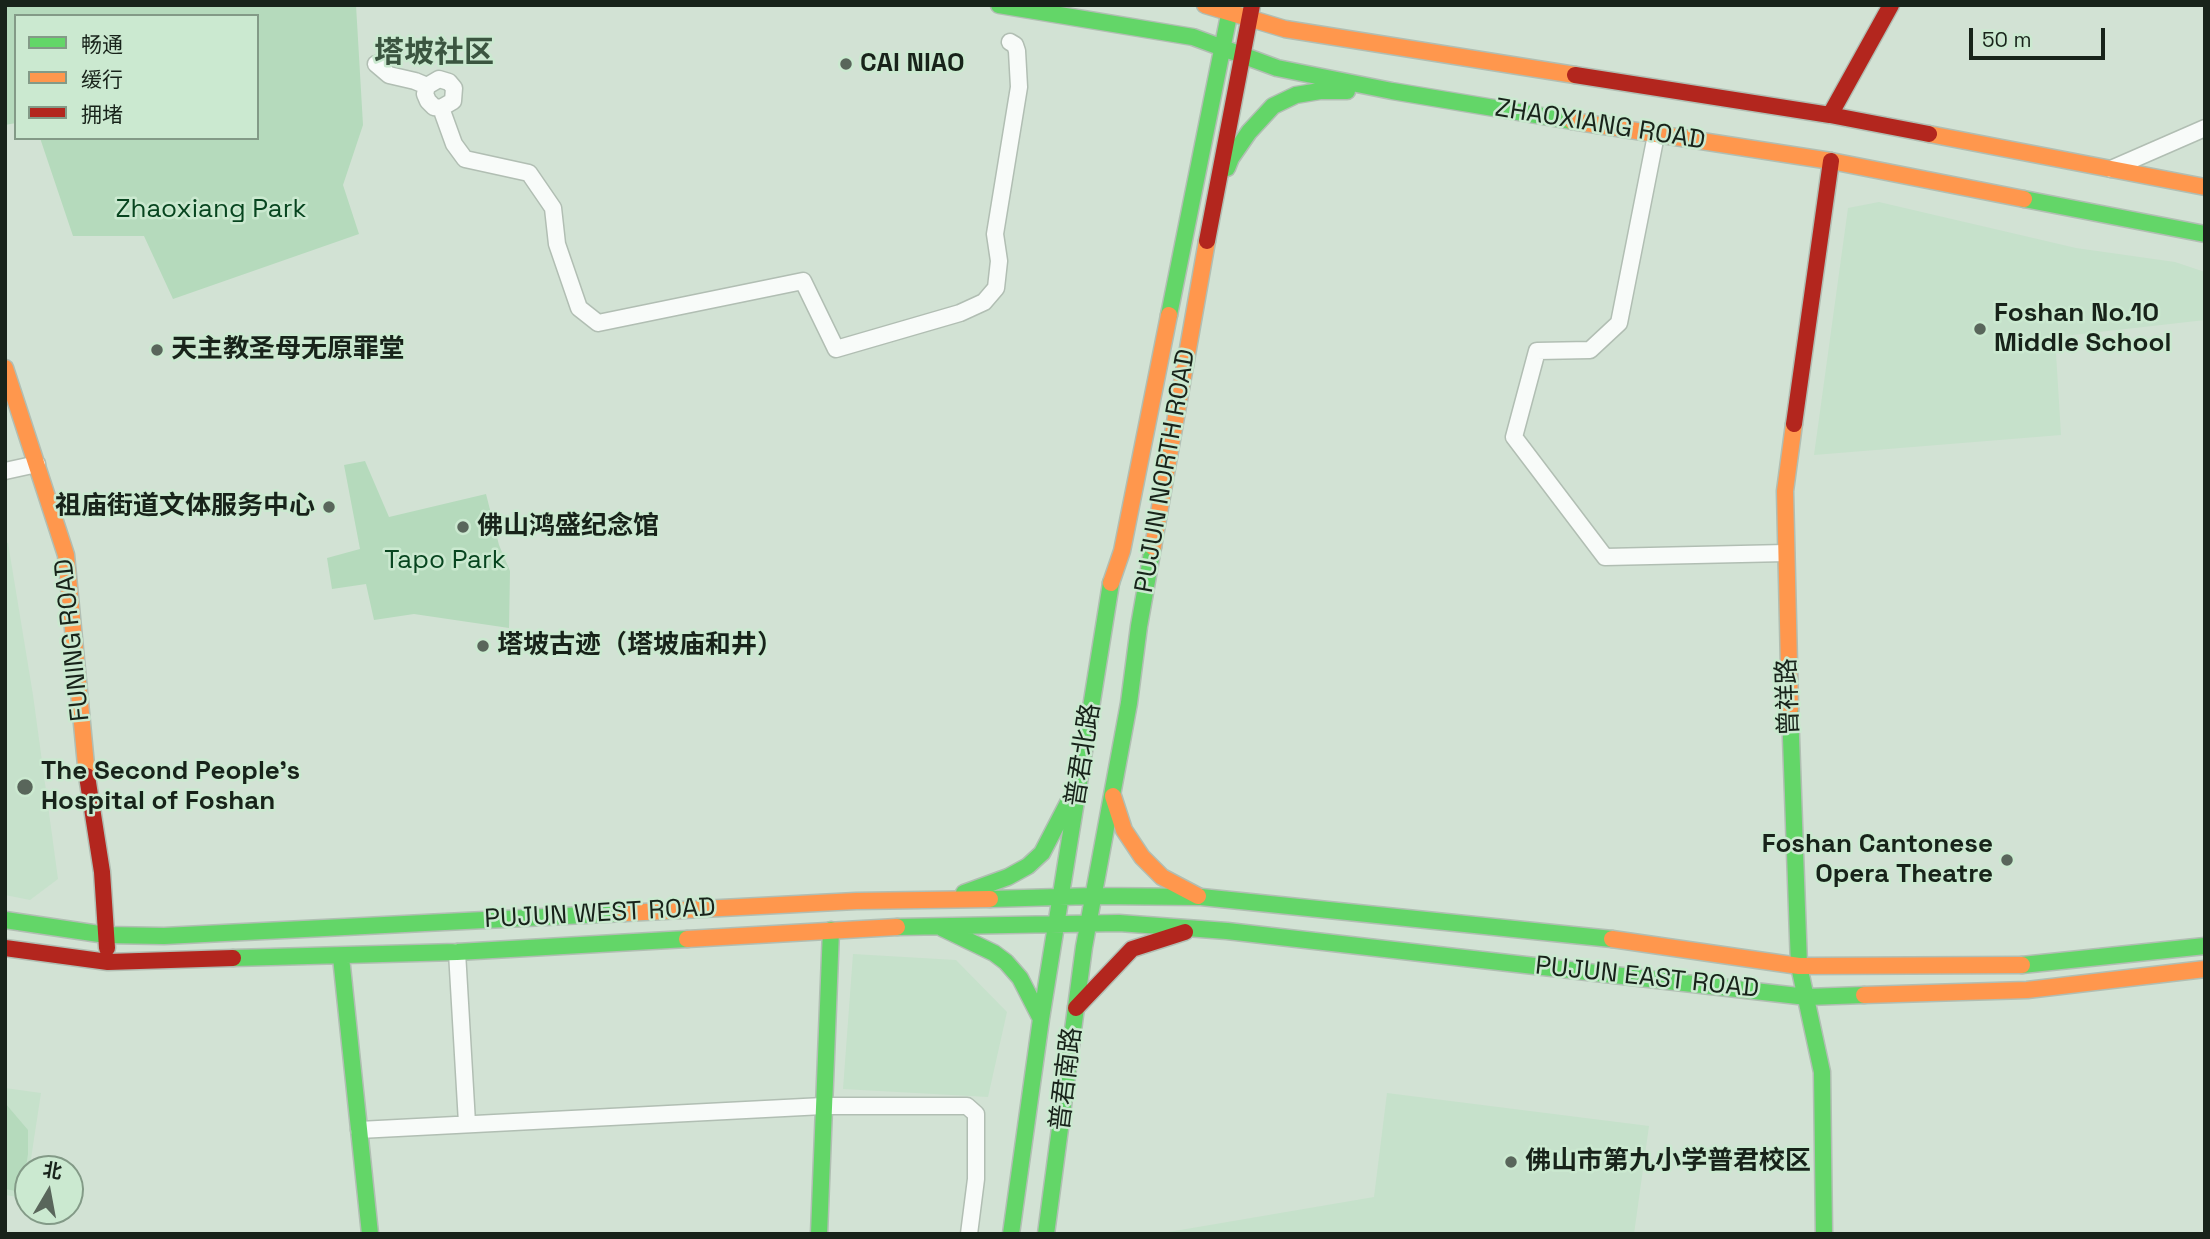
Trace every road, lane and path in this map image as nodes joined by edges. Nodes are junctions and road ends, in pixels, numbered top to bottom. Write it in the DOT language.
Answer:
graph roads {
  1 [pos="999,5"];
  2 [pos="1205,5"];
  3 [pos="1891,5"];
  4 [pos="1230,9"];
  5 [pos="1251,13"];
  6 [pos="1010,42"];
  7 [pos="1222,48"];
  8 [pos="1242,57"];
  9 [pos="376,64"];
  10 [pos="427,86"];
  11 [pos="1392,91"];
  12 [pos="441,108"];
  13 [pos="1830,115"];
  14 [pos="2205,128"];
  15 [pos="1656,135"];
  16 [pos="1831,161"];
  17 [pos="2108,170"];
  18 [pos="2205,187"];
  19 [pos="1213,206"];
  20 [pos="2205,234"];
  21 [pos="5,369"];
  22 [pos="37,464"];
  23 [pos="5,471"];
  24 [pos="1786,554"];
  25 [pos="1080,780"];
  26 [pos="1112,795"];
  27 [pos="1093,896"];
  28 [pos="1060,897"];
  29 [pos="1200,897"];
  30 [pos="940,901"];
  31 [pos="5,920"];
  32 [pos="1056,924"];
  33 [pos="1089,924"];
  34 [pos="936,925"];
  35 [pos="1195,928"];
  36 [pos="831,930"];
  37 [pos="106,935"];
  38 [pos="2205,946"];
  39 [pos="5,948"];
  40 [pos="457,952"];
  41 [pos="341,957"];
  42 [pos="108,962"];
  43 [pos="1799,966"];
  44 [pos="2205,969"];
  45 [pos="1807,996"];
  46 [pos="1076,1008"];
  47 [pos="1041,1019"];
  48 [pos="824,1106"];
  49 [pos="467,1124"];
  50 [pos="359,1130"];
  51 [pos="370,1234"];
  52 [pos="819,1234"];
  53 [pos="969,1234"];
  54 [pos="1011,1234"];
  55 [pos="1046,1234"];
  56 [pos="1824,1234"];
  1 -- 7 [label="main road, ZHAOXIANG ROAD"];
  2 -- 4 [label="main road, ZHAOXIANG ROAD"];
  3 -- 13 [label="main road"];
  4 -- 5 [label="main road, ZHAOXIANG ROAD"];
  4 -- 7 [label="main road, PUJUN NORTH ROAD"];
  5 -- 8 [label="main road, PUJUN NORTH ROAD"];
  5 -- 13 [label="main road, ZHAOXIANG ROAD"];
  6 -- 12 [label="street"];
  7 -- 8 [label="main road, ZHAOXIANG ROAD"];
  7 -- 25 [label="main road, PUJUN NORTH ROAD"];
  8 -- 11 [label="main road, ZHAOXIANG ROAD"];
  8 -- 19 [label="main road, PUJUN NORTH ROAD"];
  9 -- 10 [label="street"];
  10 -- 12 [label="street"];
  10 -- 12 [label="street"];
  11 -- 15 [label="main road, ZHAOXIANG ROAD"];
  11 -- 19 [label="main road"];
  13 -- 17 [label="main road, ZHAOXIANG ROAD"];
  14 -- 17 [label="street"];
  15 -- 16 [label="main road, ZHAOXIANG ROAD"];
  15 -- 24 [label="street"];
  16 -- 20 [label="main road, ZHAOXIANG ROAD"];
  16 -- 24 [label="main road, 曾祥路"];
  17 -- 18 [label="main road, ZHAOXIANG ROAD"];
  19 -- 26 [label="main road, PUJUN NORTH ROAD"];
  21 -- 22 [label="main road, FUNING ROAD"];
  22 -- 23 [label="street"];
  22 -- 37 [label="main road, FUNING ROAD"];
  24 -- 43 [label="main road, 曾祥路"];
  25 -- 28 [label="main road, 普君北路"];
  25 -- 30 [label="main road"];
  26 -- 27 [label="main road, PUJUN NORTH ROAD"];
  26 -- 29 [label="main road"];
  27 -- 28 [label="main road, PUJUN WEST ROAD"];
  27 -- 29 [label="main road, PUJUN EAST ROAD"];
  27 -- 33 [label="main road, PUJUN NORTH ROAD"];
  28 -- 30 [label="main road, PUJUN WEST ROAD"];
  28 -- 32 [label="main road, 普君北路"];
  29 -- 43 [label="main road, PUJUN EAST ROAD"];
  30 -- 37 [label="main road, PUJUN WEST ROAD"];
  31 -- 37 [label="main road, PUJUN WEST ROAD"];
  32 -- 33 [label="main road, PUJUN WEST ROAD"];
  32 -- 34 [label="main road, PUJUN WEST ROAD"];
  32 -- 47 [label="main road, 普君南路"];
  33 -- 35 [label="main road, PUJUN EAST ROAD"];
  33 -- 46 [label="main road, 普君南路"];
  34 -- 36 [label="main road, PUJUN WEST ROAD"];
  34 -- 47 [label="main road"];
  35 -- 45 [label="main road, PUJUN EAST ROAD"];
  35 -- 46 [label="main road"];
  36 -- 40 [label="main road, PUJUN WEST ROAD"];
  36 -- 48 [label="main road"];
  37 -- 42 [label="main road, FUNING ROAD"];
  38 -- 43 [label="main road, PUJUN EAST ROAD"];
  39 -- 42 [label="main road, PUJUN WEST ROAD"];
  40 -- 41 [label="main road, PUJUN WEST ROAD"];
  40 -- 49 [label="street"];
  41 -- 42 [label="main road, PUJUN WEST ROAD"];
  41 -- 50 [label="main road"];
  43 -- 45 [label="main road, 曾祥路"];
  44 -- 45 [label="main road, PUJUN EAST ROAD"];
  45 -- 56 [label="main road, 曾祥路"];
  46 -- 55 [label="main road, 普君南路"];
  47 -- 54 [label="main road, 普君南路"];
  48 -- 49 [label="street"];
  48 -- 52 [label="main road"];
  48 -- 53 [label="street"];
  49 -- 50 [label="street"];
  50 -- 51 [label="main road"];
}
